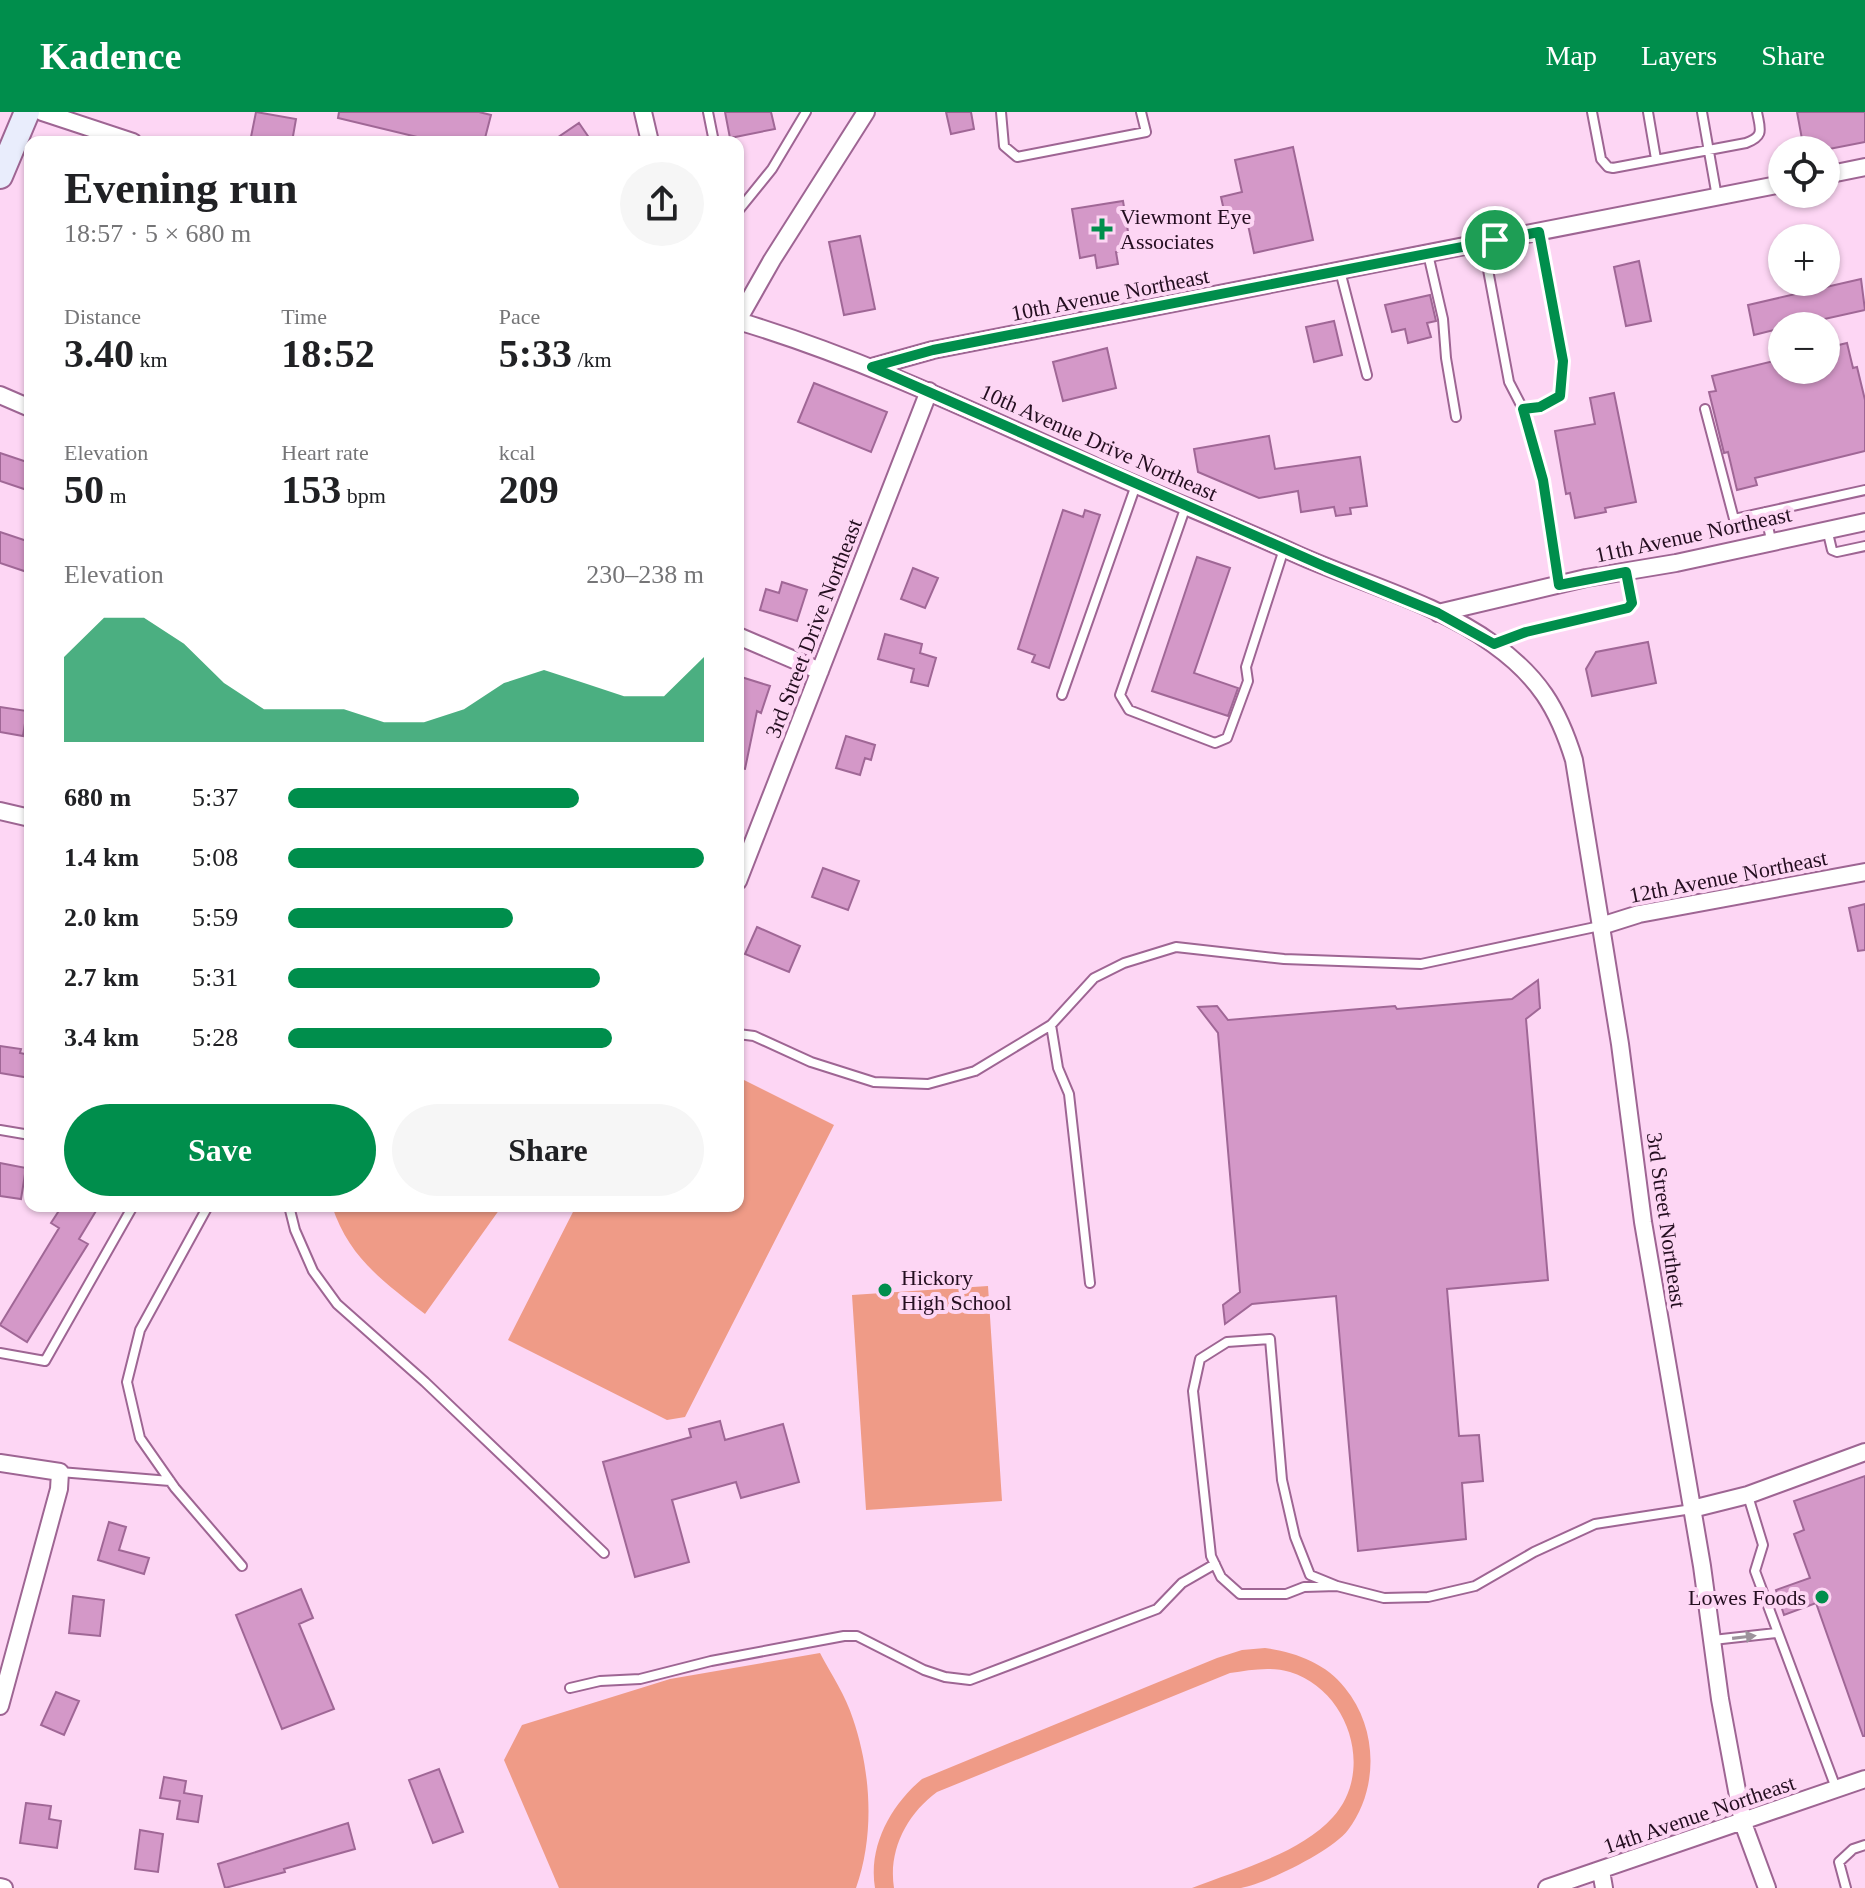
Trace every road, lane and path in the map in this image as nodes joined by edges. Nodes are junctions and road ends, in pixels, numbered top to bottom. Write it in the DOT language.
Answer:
graph roads {
  1 [pos="27,112"];
  2 [pos="42,112"];
  3 [pos="643,112"];
  4 [pos="708,112"];
  5 [pos="806,112"];
  6 [pos="866,112"];
  7 [pos="1001,112"];
  8 [pos="1141,112"];
  9 [pos="1592,112"];
  10 [pos="1648,112"];
  11 [pos="1702,112"];
  12 [pos="1757,112"];
  13 [pos="115,136"];
  14 [pos="649,136"];
  15 [pos="713,136"];
  16 [pos="1708,149"];
  17 [pos="1656,159"];
  18 [pos="1865,167"];
  19 [pos="1840,172"];
  20 [pos="0,176"];
  21 [pos="1768,187"];
  22 [pos="1717,197"];
  23 [pos="744,204"];
  24 [pos="1539,232"];
  25 [pos="1482,242"];
  26 [pos="1428,254"];
  27 [pos="1340,271"];
  28 [pos="744,309"];
  29 [pos="744,322"];
  30 [pos="872,367"];
  31 [pos="1367,375"];
  32 [pos="929,391"];
  33 [pos="0,395"];
  34 [pos="24,405"];
  35 [pos="1523,409"];
  36 [pos="1705,409"];
  37 [pos="1456,417"];
  38 [pos="1137,485"];
  39 [pos="1865,490"];
  40 [pos="1186,505"];
  41 [pos="1765,512"];
  42 [pos="1865,522"];
  43 [pos="1827,529"];
  44 [pos="1771,540"];
  45 [pos="1865,546"];
  46 [pos="1285,549"];
  47 [pos="1626,572"];
  48 [pos="1559,585"];
  49 [pos="1438,613"];
  50 [pos="744,639"];
  51 [pos="1494,644"];
  52 [pos="820,671"];
  53 [pos="1062,695"];
  54 [pos="0,811"];
  55 [pos="24,817"];
  56 [pos="744,866"];
  57 [pos="1865,872"];
  58 [pos="1601,926"];
  59 [pos="1051,1025"];
  60 [pos="744,1035"];
  61 [pos="0,1130"];
  62 [pos="24,1134"];
  63 [pos="130,1212"];
  64 [pos="205,1212"];
  65 [pos="290,1212"];
  66 [pos="1090,1283"];
  67 [pos="0,1353"];
  68 [pos="1865,1452"];
  69 [pos="0,1463"];
  70 [pos="60,1476"];
  71 [pos="170,1481"];
  72 [pos="1748,1495"];
  73 [pos="1692,1509"];
  74 [pos="604,1553"];
  75 [pos="1215,1564"];
  76 [pos="242,1566"];
  77 [pos="1337,1586"];
  78 [pos="1776,1633"];
  79 [pos="1712,1640"];
  80 [pos="570,1688"];
  81 [pos="0,1706"];
  82 [pos="1865,1779"];
  83 [pos="1837,1789"];
  84 [pos="1743,1823"];
  85 [pos="1865,1845"];
  86 [pos="1602,1880"];
  87 [pos="1547,1888"];
  88 [pos="1767,1888"];
  89 [pos="1846,1888"];
  1 -- 20 [label="street"];
  2 -- 13 [label="street"];
  3 -- 14 [label="street"];
  4 -- 15 [label="lane"];
  5 -- 23 [label="lane"];
  6 -- 28 [label="street"];
  7 -- 8 [label="lane"];
  9 -- 17 [label="lane"];
  10 -- 17 [label="lane"];
  11 -- 16 [label="lane"];
  12 -- 16 [label="lane"];
  16 -- 17 [label="lane"];
  16 -- 22 [label="lane"];
  18 -- 19 [label="street"];
  21 -- 22 [label="street, 10th Avenue Northeast"];
  22 -- 24 [label="street, 10th Avenue Northeast"];
  24 -- 25 [label="street, 10th Avenue Northeast"];
  24 -- 35 [label="lane"];
  25 -- 26 [label="street, 10th Avenue Northeast"];
  25 -- 35 [label="lane"];
  26 -- 27 [label="street, 10th Avenue Northeast"];
  26 -- 37 [label="lane"];
  27 -- 30 [label="street, 10th Avenue Northeast"];
  27 -- 31 [label="lane"];
  29 -- 30 [label="street, 10th Avenue Drive Northeast"];
  30 -- 32 [label="street, 10th Avenue Drive Northeast"];
  32 -- 38 [label="street, 10th Avenue Drive Northeast"];
  32 -- 52 [label="street, 3rd Street Drive Northeast"];
  33 -- 34 [label="street"];
  35 -- 48 [label="lane"];
  36 -- 41 [label="lane"];
  38 -- 40 [label="street, 10th Avenue Drive Northeast"];
  38 -- 53 [label="lane"];
  39 -- 41 [label="lane"];
  40 -- 46 [label="street, 10th Avenue Drive Northeast"];
  40 -- 46 [label="lane"];
  41 -- 44 [label="lane"];
  42 -- 43 [label="street, 11th Avenue Northeast"];
  43 -- 44 [label="street, 11th Avenue Northeast"];
  43 -- 45 [label="lane"];
  44 -- 47 [label="street, 11th Avenue Northeast"];
  46 -- 49 [label="street, 10th Avenue Drive Northeast"];
  47 -- 48 [label="street, 11th Avenue Northeast"];
  47 -- 51 [label="lane"];
  48 -- 49 [label="street, 11th Avenue Northeast"];
  49 -- 51 [label="street, 3rd Street Northeast"];
  50 -- 52 [label="street"];
  51 -- 58 [label="street, 3rd Street Northeast"];
  52 -- 56 [label="street, 3rd Street Drive Northeast"];
  54 -- 55 [label="street"];
  57 -- 58 [label="street, 12th Avenue Northeast"];
  58 -- 59 [label="lane"];
  58 -- 73 [label="street, 3rd Street Northeast"];
  59 -- 60 [label="lane"];
  59 -- 66 [label="lane"];
  61 -- 62 [label="lane"];
  63 -- 67 [label="lane"];
  64 -- 71 [label="lane"];
  65 -- 74 [label="lane"];
  68 -- 72 [label="street"];
  69 -- 70 [label="street"];
  70 -- 71 [label="lane"];
  70 -- 81 [label="street"];
  71 -- 76 [label="lane"];
  72 -- 73 [label="street"];
  72 -- 78 [label="lane"];
  73 -- 77 [label="lane"];
  73 -- 79 [label="street, 3rd Street Northeast"];
  75 -- 77 [label="lane"];
  75 -- 77 [label="lane"];
  75 -- 80 [label="lane"];
  79 -- 78 [label="lane, one-way"];
  78 -- 83 [label="lane"];
  79 -- 84 [label="street, 3rd Street Northeast"];
  82 -- 83 [label="street, 14th Avenue Northeast"];
  83 -- 84 [label="street, 14th Avenue Northeast"];
  84 -- 86 [label="street, 14th Avenue Northeast"];
  84 -- 88 [label="street, 3rd Street Northeast"];
  85 -- 89 [label="lane"];
  86 -- 87 [label="street, 14th Avenue Northeast"];
}
